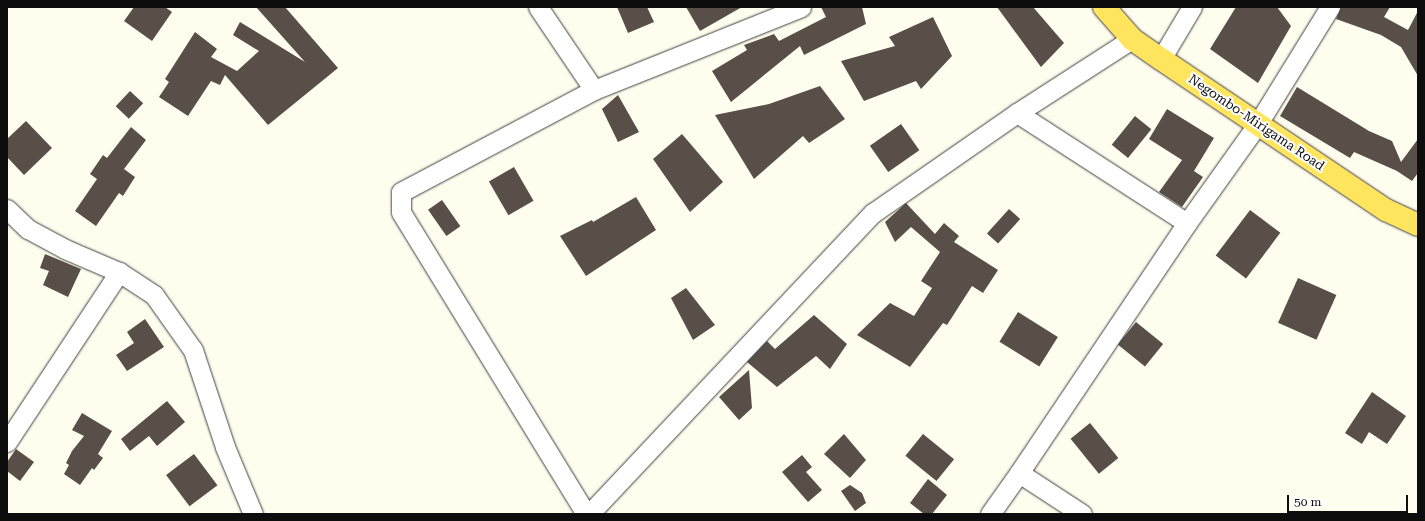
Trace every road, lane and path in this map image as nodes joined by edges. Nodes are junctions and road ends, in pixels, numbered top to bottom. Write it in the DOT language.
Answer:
graph roads {
  1 [pos="538,7"];
  2 [pos="801,7"];
  3 [pos="1104,7"];
  4 [pos="1192,7"];
  5 [pos="1330,7"];
  6 [pos="1132,39"];
  7 [pos="1161,59"];
  8 [pos="594,90"];
  9 [pos="1017,113"];
  10 [pos="1257,125"];
  11 [pos="7,209"];
  12 [pos="1187,223"];
  13 [pos="1418,225"];
  14 [pos="119,272"];
  15 [pos="7,442"];
  16 [pos="1019,473"];
  17 [pos="250,513"];
  18 [pos="586,514"];
  19 [pos="589,514"];
  20 [pos="990,514"];
  21 [pos="1082,514"];
  1 -- 8 [label="street"];
  2 -- 8 [label="street"];
  3 -- 6 [label="main road, Negombo-Mirigama Road"];
  4 -- 7 [label="street"];
  5 -- 10 [label="street"];
  6 -- 7 [label="main road, Negombo-Mirigama Road"];
  6 -- 9 [label="street"];
  7 -- 10 [label="main road, Negombo-Mirigama Road"];
  8 -- 18 [label="street"];
  9 -- 12 [label="street"];
  9 -- 19 [label="street"];
  10 -- 12 [label="street"];
  10 -- 13 [label="main road, Negombo-Mirigama Road"];
  11 -- 14 [label="street"];
  12 -- 16 [label="street"];
  14 -- 15 [label="street"];
  14 -- 17 [label="street"];
  16 -- 20 [label="street"];
  16 -- 21 [label="street"];
}
